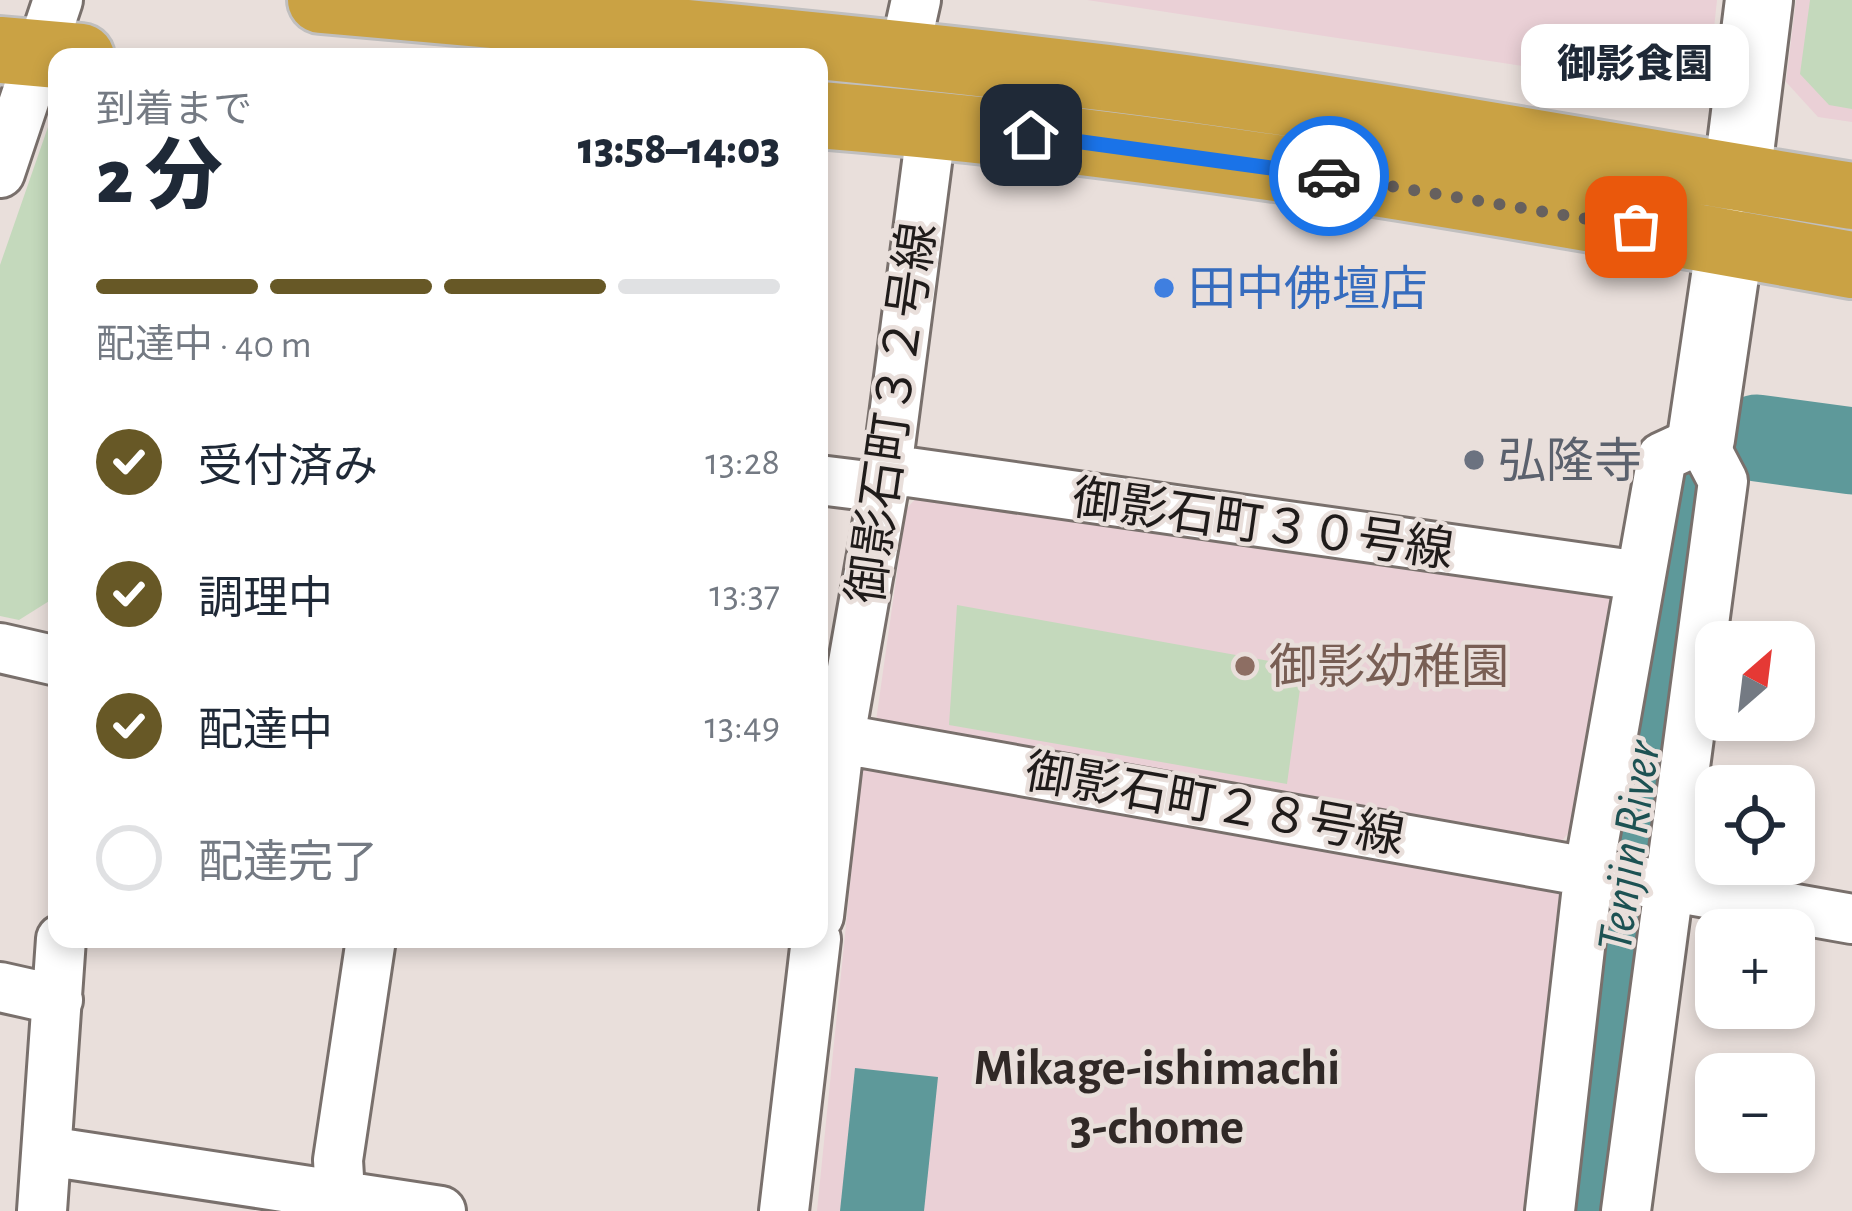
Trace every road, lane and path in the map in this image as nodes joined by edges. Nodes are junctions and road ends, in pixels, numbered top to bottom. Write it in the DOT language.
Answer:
graph roads {
  1 [pos="321,0"];
  2 [pos="1760,0"];
  3 [pos="910,27"];
  4 [pos="36,42"];
  5 [pos="828,116"];
  6 [pos="932,124"];
  7 [pos="0,173"];
  8 [pos="1737,177"];
  9 [pos="1852,196"];
  10 [pos="1730,242"];
  11 [pos="1852,265"];
  12 [pos="1701,440"];
  13 [pos="886,478"];
  14 [pos="828,480"];
  15 [pos="1640,576"];
  16 [pos="830,736"];
  17 [pos="828,769"];
  18 [pos="1625,877"];
  19 [pos="1852,919"];
  20 [pos="61,948"];
  21 [pos="370,948"];
  22 [pos="815,948"];
  23 [pos="0,987"];
  24 [pos="58,1000"];
  25 [pos="47,1151"];
  26 [pos="340,1204"];
  27 [pos="42,1211"];
  28 [pos="441,1211"];
  29 [pos="784,1211"];
  30 [pos="1550,1211"];
  31 [pos="1626,1211"];
  1 -- 3 [label="highway"];
  2 -- 8 [label="street"];
  3 -- 8 [label="highway"];
  4 -- 7 [label="street"];
  5 -- 6 [label="highway"];
  6 -- 10 [label="highway"];
  6 -- 13 [label="street, 御影石町３２号線"];
  8 -- 9 [label="highway"];
  10 -- 11 [label="highway"];
  10 -- 12 [label="street"];
  12 -- 15 [label="street"];
  12 -- 18 [label="street"];
  13 -- 14 [label="street, 御影石町３０号線"];
  13 -- 15 [label="street, 御影石町３０号線"];
  13 -- 16 [label="street, 御影石町３２号線"];
  15 -- 18 [label="street"];
  16 -- 17 [label="street, 御影石町３２号線"];
  16 -- 18 [label="street, 御影石町２８号線"];
  18 -- 19 [label="street, 御影石町２８号線"];
  18 -- 30 [label="street"];
  18 -- 31 [label="street"];
  20 -- 24 [label="street"];
  21 -- 26 [label="street"];
  22 -- 29 [label="street"];
  23 -- 24 [label="street"];
  24 -- 25 [label="street"];
  25 -- 26 [label="street"];
  25 -- 27 [label="street"];
  26 -- 28 [label="street"];
}
